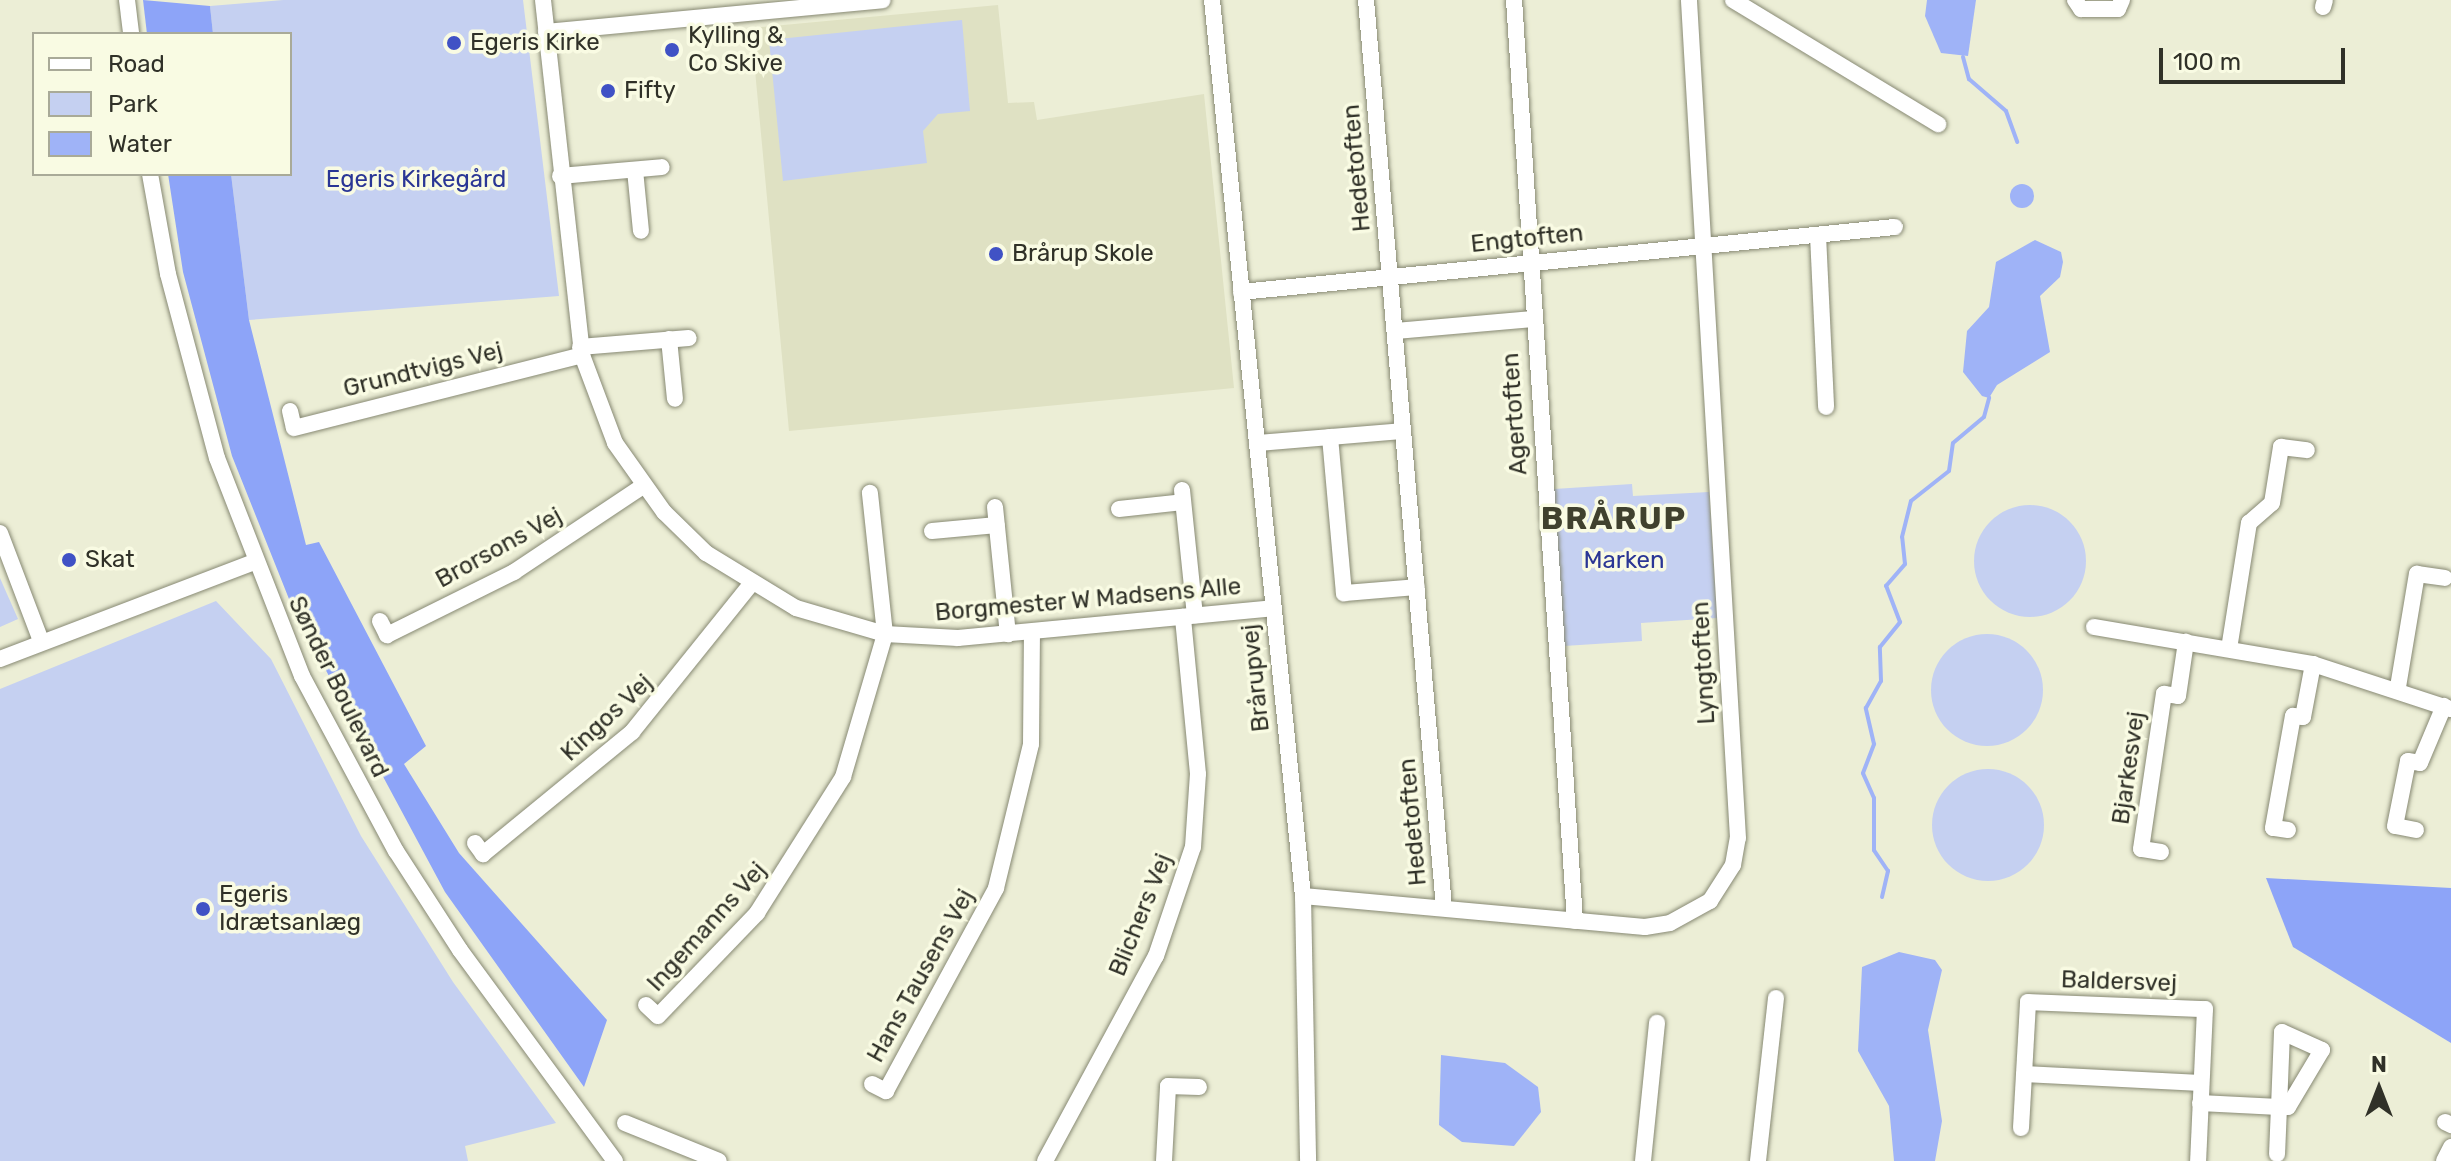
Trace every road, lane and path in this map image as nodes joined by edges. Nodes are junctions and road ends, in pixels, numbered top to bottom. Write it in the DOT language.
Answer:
graph roads {
  1 [pos="127,0"];
  2 [pos="543,0"];
  3 [pos="882,0"];
  4 [pos="1212,0"];
  5 [pos="1366,0"];
  6 [pos="1514,0"];
  7 [pos="1689,0"];
  8 [pos="1733,0"];
  9 [pos="2075,0"];
  10 [pos="2122,0"];
  11 [pos="131,32"];
  12 [pos="546,32"];
  13 [pos="1938,124"];
  14 [pos="662,167"];
  15 [pos="635,170"];
  16 [pos="150,176"];
  17 [pos="560,176"];
  18 [pos="1895,227"];
  19 [pos="641,231"];
  20 [pos="1818,235"];
  21 [pos="1704,246"];
  22 [pos="1529,263"];
  23 [pos="1391,276"];
  24 [pos="1241,292"];
  25 [pos="1533,319"];
  26 [pos="1395,331"];
  27 [pos="689,338"];
  28 [pos="669,339"];
  29 [pos="581,351"];
  30 [pos="675,399"];
  31 [pos="1826,407"];
  32 [pos="290,411"];
  33 [pos="1403,431"];
  34 [pos="1330,437"];
  35 [pos="1257,443"];
  36 [pos="2307,450"];
  37 [pos="643,486"];
  38 [pos="870,493"];
  39 [pos="995,507"];
  40 [pos="1119,509"];
  41 [pos="997,525"];
  42 [pos="932,531"];
  43 [pos="0,533"];
  44 [pos="252,563"];
  45 [pos="2445,578"];
  46 [pos="751,584"];
  47 [pos="1417,587"];
  48 [pos="1273,608"];
  49 [pos="1189,616"];
  50 [pos="380,621"];
  51 [pos="2094,627"];
  52 [pos="1032,632"];
  53 [pos="885,634"];
  54 [pos="1008,634"];
  55 [pos="41,641"];
  56 [pos="2186,642"];
  57 [pos="2229,649"];
  58 [pos="0,659"];
  59 [pos="2313,664"];
  60 [pos="2398,687"];
  61 [pos="2448,707"];
  62 [pos="2288,830"];
  63 [pos="2416,830"];
  64 [pos="475,843"];
  65 [pos="2161,852"];
  66 [pos="1303,896"];
  67 [pos="1444,908"];
  68 [pos="1575,921"];
  69 [pos="1776,998"];
  70 [pos="646,1005"];
  71 [pos="1657,1023"];
  72 [pos="2024,1074"];
  73 [pos="2201,1083"];
  74 [pos="872,1084"];
  75 [pos="1199,1087"];
  76 [pos="2200,1103"];
  77 [pos="625,1123"];
  78 [pos="2021,1128"];
  79 [pos="2451,1147"];
  80 [pos="2277,1154"];
  81 [pos="615,1161"];
  82 [pos="719,1161"];
  83 [pos="1045,1161"];
  84 [pos="1164,1161"];
  85 [pos="1308,1161"];
  86 [pos="1643,1161"];
  87 [pos="1758,1161"];
  88 [pos="2198,1161"];
  89 [pos="2444,1161"];
  1 -- 11 [label="street"];
  2 -- 12 [label="street, Borgmester W Madsens Alle"];
  3 -- 12 [label="street"];
  4 -- 24 [label="street, Brårupvej"];
  5 -- 23 [label="street, Hedetoften"];
  6 -- 22 [label="street, Agertoften"];
  7 -- 21 [label="street, Lyngtoften"];
  8 -- 13 [label="street"];
  9 -- 10 [label="street"];
  12 -- 17 [label="street, Borgmester W Madsens Alle"];
  14 -- 15 [label="street"];
  15 -- 17 [label="street"];
  15 -- 19 [label="street"];
  16 -- 44 [label="street, Sønder Boulevard"];
  17 -- 29 [label="street, Borgmester W Madsens Alle"];
  18 -- 20 [label="street, Engtoften"];
  20 -- 21 [label="street, Engtoften"];
  20 -- 31 [label="street"];
  21 -- 22 [label="street, Engtoften"];
  21 -- 68 [label="street, Lyngtoften"];
  22 -- 23 [label="street, Engtoften"];
  22 -- 25 [label="street, Agertoften"];
  23 -- 24 [label="street, Engtoften"];
  23 -- 26 [label="street, Hedetoften"];
  24 -- 35 [label="street, Brårupvej"];
  25 -- 26 [label="street"];
  25 -- 68 [label="street, Agertoften"];
  26 -- 33 [label="street, Hedetoften"];
  27 -- 28 [label="street"];
  28 -- 29 [label="street"];
  28 -- 30 [label="street"];
  29 -- 32 [label="street, Grundtvigs Vej"];
  29 -- 37 [label="street, Borgmester W Madsens Alle"];
  33 -- 34 [label="street"];
  33 -- 47 [label="street, Hedetoften"];
  34 -- 35 [label="street"];
  34 -- 47 [label="street"];
  35 -- 48 [label="street, Brårupvej"];
  36 -- 57 [label="street"];
  37 -- 46 [label="street, Borgmester W Madsens Alle"];
  37 -- 50 [label="street, Brorsons Vej"];
  38 -- 53 [label="street"];
  39 -- 41 [label="street"];
  40 -- 49 [label="street, Blichers Vej"];
  41 -- 42 [label="street"];
  41 -- 54 [label="street"];
  43 -- 55 [label="street"];
  44 -- 55 [label="street"];
  44 -- 81 [label="street, Sønder Boulevard"];
  45 -- 60 [label="street"];
  46 -- 53 [label="street, Borgmester W Madsens Alle"];
  46 -- 64 [label="street, Kingos Vej"];
  47 -- 67 [label="street, Hedetoften"];
  48 -- 49 [label="street, Borgmester W Madsens Alle"];
  48 -- 66 [label="street, Brårupvej"];
  49 -- 52 [label="street, Borgmester W Madsens Alle"];
  49 -- 83 [label="street, Blichers Vej"];
  51 -- 56 [label="street"];
  52 -- 54 [label="street, Borgmester W Madsens Alle"];
  52 -- 74 [label="street, Hans Tausens Vej"];
  53 -- 54 [label="street, Borgmester W Madsens Alle"];
  53 -- 70 [label="street, Ingemanns Vej"];
  55 -- 58 [label="street"];
  56 -- 57 [label="street"];
  56 -- 65 [label="street, Bjarkesvej"];
  57 -- 59 [label="street"];
  59 -- 60 [label="street"];
  59 -- 62 [label="street"];
  60 -- 61 [label="street"];
  61 -- 63 [label="street"];
  66 -- 67 [label="street, Lyngtoften"];
  66 -- 85 [label="street, Brårupvej"];
  67 -- 68 [label="street, Lyngtoften"];
  69 -- 87 [label="street"];
  71 -- 86 [label="street"];
  72 -- 73 [label="street"];
  72 -- 73 [label="street, Baldersvej"];
  72 -- 78 [label="street, Baldersvej"];
  73 -- 76 [label="street, Baldersvej"];
  75 -- 84 [label="street"];
  76 -- 80 [label="street"];
  76 -- 88 [label="street, Baldersvej"];
  77 -- 82 [label="street"];
  79 -- 89 [label="street"];
}
